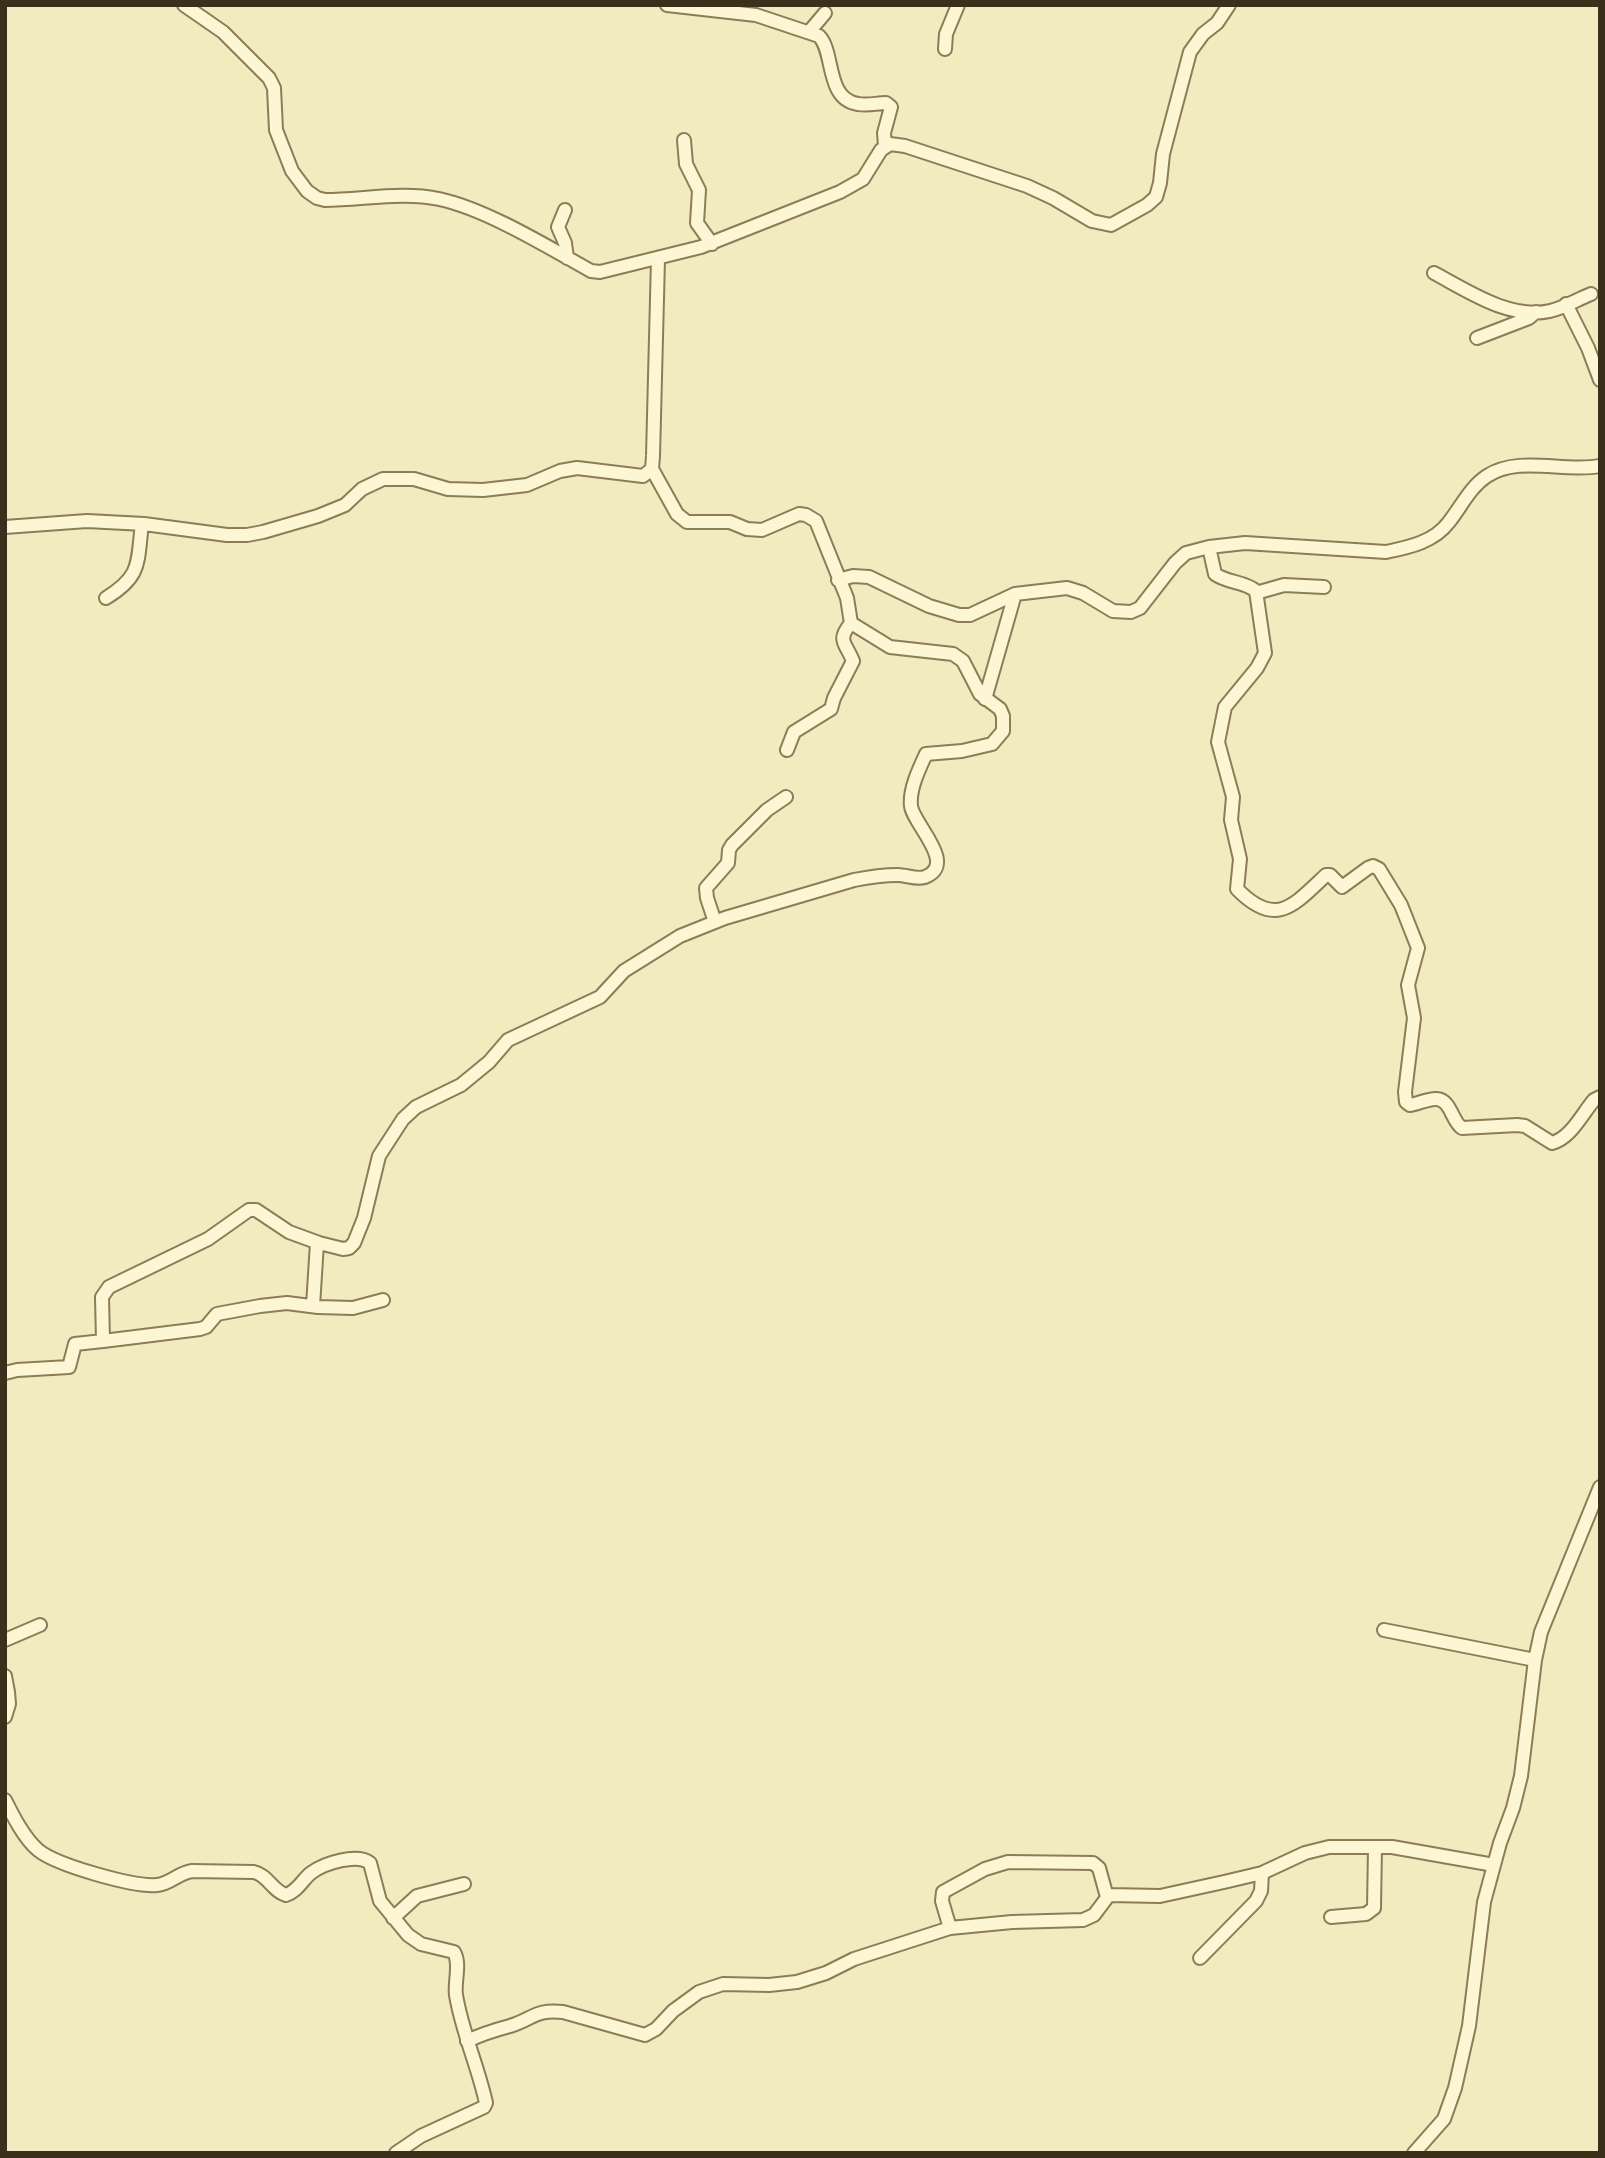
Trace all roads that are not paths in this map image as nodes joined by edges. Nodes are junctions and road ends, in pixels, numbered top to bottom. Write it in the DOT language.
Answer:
graph roads {
  1 [pos="184,5"];
  2 [pos="667,5"];
  3 [pos="958,5"];
  4 [pos="1229,5"];
  5 [pos="825,13"];
  6 [pos="810,32"];
  7 [pos="945,49"];
  8 [pos="684,140"];
  9 [pos="885,146"];
  10 [pos="565,210"];
  11 [pos="712,244"];
  12 [pos="567,258"];
  13 [pos="658,259"];
  14 [pos="1434,273"];
  15 [pos="1591,294"];
  16 [pos="1566,304"];
  17 [pos="1536,312"];
  18 [pos="1477,338"];
  19 [pos="1600,380"];
  20 [pos="1600,466"];
  21 [pos="652,469"];
  22 [pos="142,524"];
  23 [pos="5,527"];
  24 [pos="1209,547"];
  25 [pos="838,580"];
  26 [pos="1324,587"];
  27 [pos="1256,593"];
  28 [pos="1015,594"];
  29 [pos="106,598"];
  30 [pos="851,623"];
  31 [pos="985,699"];
  32 [pos="787,750"];
  33 [pos="786,797"];
  34 [pos="715,922"];
  35 [pos="1600,1097"];
  36 [pos="317,1243"];
  37 [pos="383,1300"];
  38 [pos="313,1306"];
  39 [pos="103,1341"];
  40 [pos="5,1373"];
  41 [pos="1600,1486"];
  42 [pos="40,1625"];
  43 [pos="1384,1630"];
  44 [pos="5,1640"];
  45 [pos="1535,1660"];
  46 [pos="5,1676"];
  47 [pos="7,1692"];
  48 [pos="5,1717"];
  49 [pos="5,1800"];
  50 [pos="1375,1847"];
  51 [pos="1494,1865"];
  52 [pos="1262,1873"];
  53 [pos="464,1884"];
  54 [pos="1107,1897"];
  55 [pos="1331,1916"];
  56 [pos="393,1918"];
  57 [pos="950,1928"];
  58 [pos="1200,1958"];
  59 [pos="467,2041"];
  60 [pos="396,2153"];
  61 [pos="1414,2153"];
  1 -- 12 [label="street"];
  2 -- 6 [label="street"];
  3 -- 7 [label="street"];
  4 -- 9 [label="street"];
  5 -- 6 [label="street"];
  6 -- 9 [label="street"];
  8 -- 11 [label="street"];
  9 -- 11 [label="street"];
  10 -- 12 [label="street"];
  11 -- 13 [label="street"];
  12 -- 13 [label="street"];
  13 -- 21 [label="street"];
  14 -- 17 [label="street"];
  15 -- 16 [label="street"];
  16 -- 17 [label="street"];
  16 -- 19 [label="street"];
  17 -- 18 [label="street"];
  20 -- 24 [label="street"];
  21 -- 22 [label="street"];
  21 -- 25 [label="street"];
  22 -- 23 [label="street"];
  22 -- 29 [label="street"];
  24 -- 27 [label="street"];
  24 -- 28 [label="street"];
  25 -- 28 [label="street"];
  25 -- 30 [label="street"];
  26 -- 27 [label="street"];
  27 -- 35 [label="street"];
  28 -- 31 [label="street"];
  30 -- 31 [label="street"];
  30 -- 32 [label="street"];
  31 -- 34 [label="street"];
  33 -- 34 [label="street"];
  34 -- 36 [label="street"];
  36 -- 38 [label="street"];
  36 -- 39 [label="street"];
  37 -- 38 [label="street"];
  38 -- 39 [label="street"];
  39 -- 40 [label="street"];
  41 -- 45 [label="street"];
  42 -- 44 [label="street"];
  43 -- 45 [label="street"];
  45 -- 51 [label="street"];
  46 -- 47 [label="street"];
  47 -- 48 [label="street"];
  49 -- 56 [label="street"];
  50 -- 51 [label="street"];
  50 -- 52 [label="street"];
  50 -- 55 [label="street"];
  51 -- 61 [label="street"];
  52 -- 54 [label="street"];
  52 -- 58 [label="street"];
  53 -- 56 [label="street"];
  54 -- 57 [label="street"];
  54 -- 57 [label="street"];
  56 -- 59 [label="street"];
  57 -- 59 [label="street"];
  59 -- 60 [label="street"];
}
